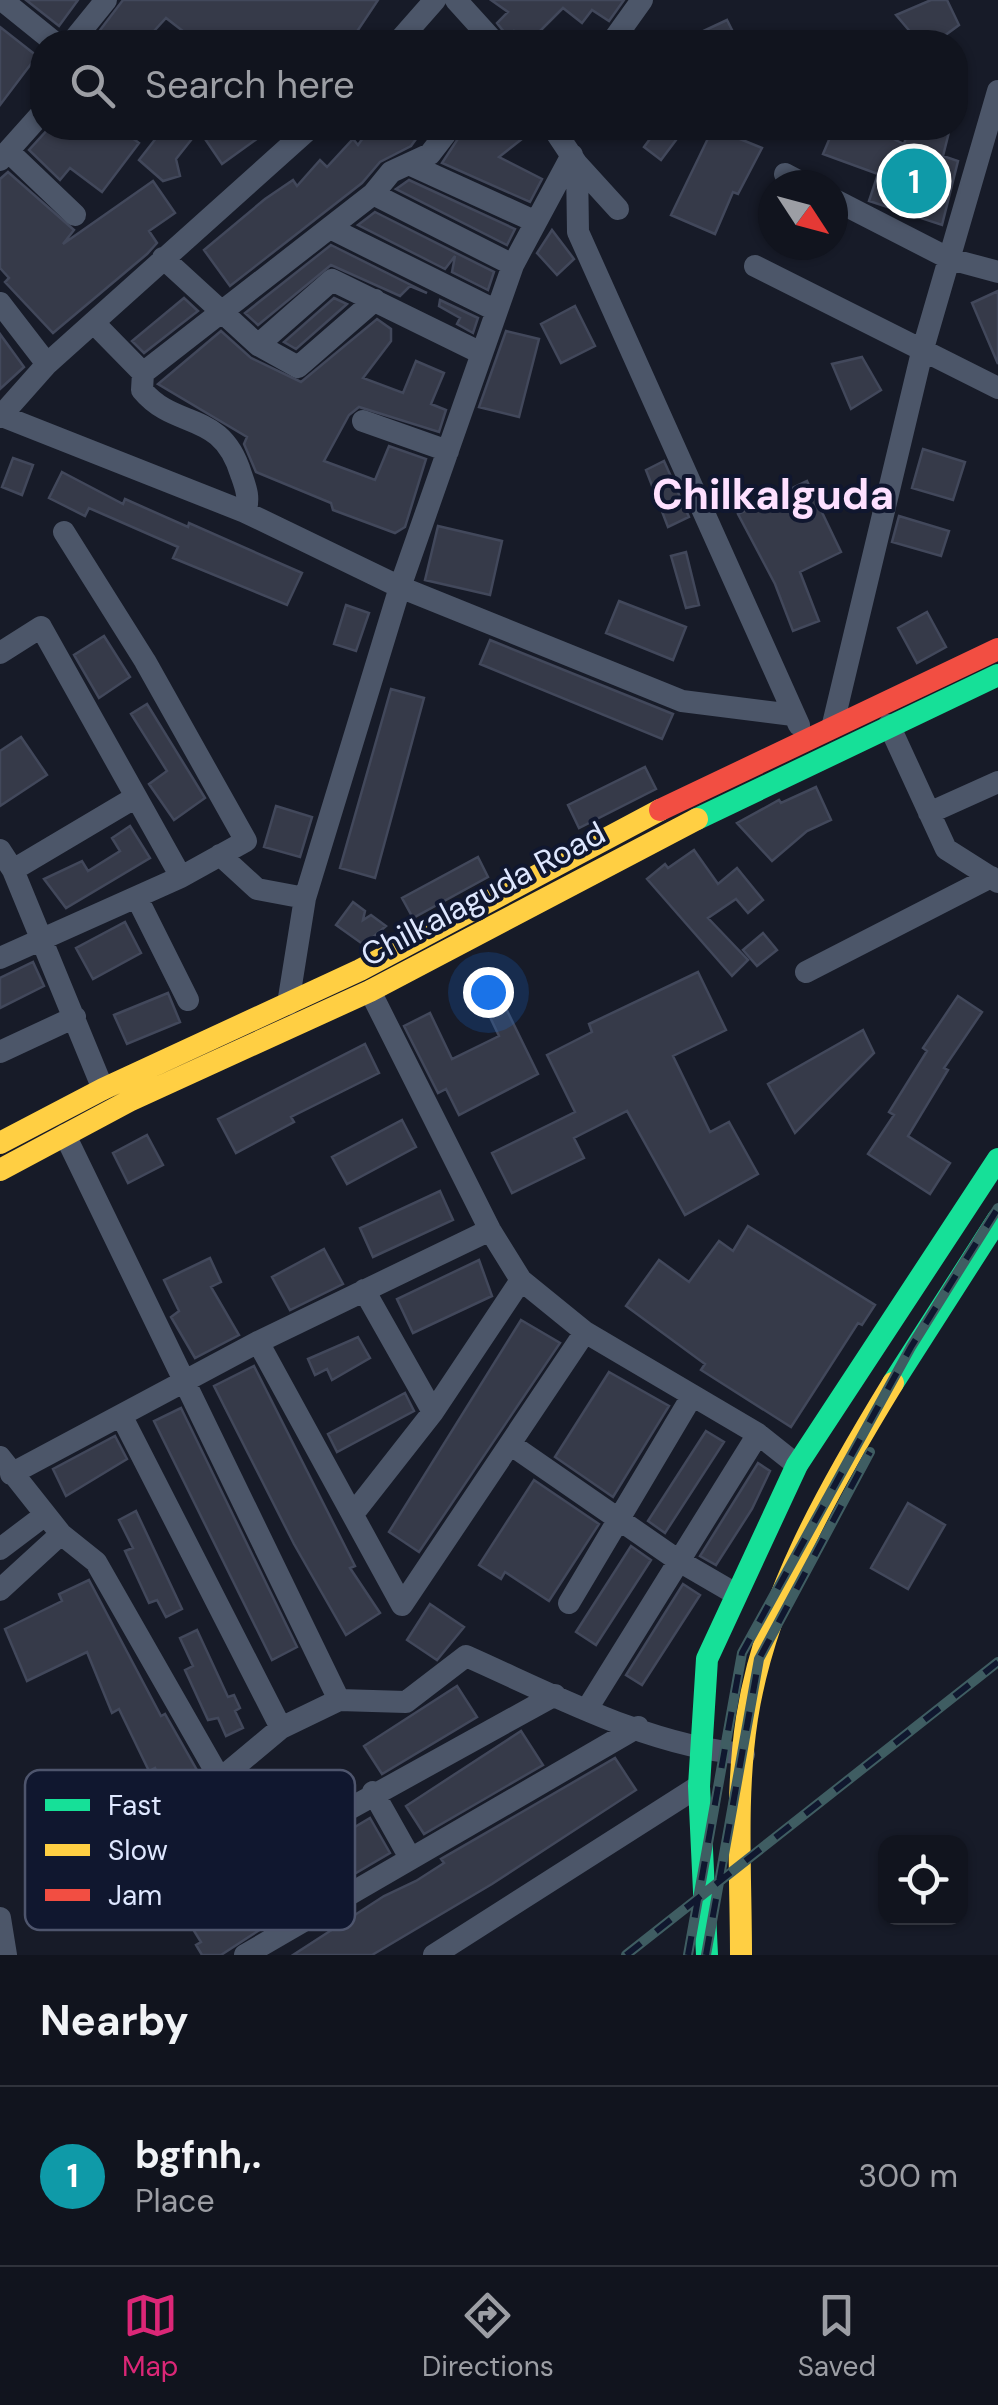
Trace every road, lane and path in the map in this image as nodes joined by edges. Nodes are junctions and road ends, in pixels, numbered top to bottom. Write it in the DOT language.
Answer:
graph roads {
  1 [pos="2,0"];
  2 [pos="106,0"];
  3 [pos="435,0"];
  4 [pos="456,0"];
  5 [pos="642,0"];
  6 [pos="39,30"];
  7 [pos="82,30"];
  8 [pos="409,30"];
  9 [pos="483,30"];
  10 [pos="621,30"];
  11 [pos="998,91"];
  12 [pos="30,126"];
  13 [pos="297,140"];
  14 [pos="441,140"];
  15 [pos="562,140"];
  16 [pos="4,155"];
  17 [pos="574,160"];
  18 [pos="411,165"];
  19 [pos="374,194"];
  20 [pos="848,207"];
  21 [pos="618,209"];
  22 [pos="75,215"];
  23 [pos="534,222"];
  24 [pos="330,228"];
  25 [pos="164,258"];
  26 [pos="950,259"];
  27 [pos="513,265"];
  28 [pos="755,266"];
  29 [pos="998,272"];
  30 [pos="375,300"];
  31 [pos="0,304"];
  32 [pos="495,310"];
  33 [pos="218,312"];
  34 [pos="95,324"];
  35 [pos="258,345"];
  36 [pos="922,352"];
  37 [pos="480,353"];
  38 [pos="47,364"];
  39 [pos="143,374"];
  40 [pos="998,388"];
  41 [pos="1,417"];
  42 [pos="363,421"];
  43 [pos="448,450"];
  44 [pos="244,512"];
  45 [pos="64,532"];
  46 [pos="400,587"];
  47 [pos="998,649"];
  48 [pos="0,654"];
  49 [pos="998,675"];
  50 [pos="793,715"];
  51 [pos="833,724"];
  52 [pos="889,725"];
  53 [pos="806,737"];
  54 [pos="998,782"];
  55 [pos="136,797"];
  56 [pos="929,812"];
  57 [pos="220,856"];
  58 [pos="6,860"];
  59 [pos="181,877"];
  60 [pos="994,880"];
  61 [pos="138,898"];
  62 [pos="305,898"];
  63 [pos="41,942"];
  64 [pos="0,958"];
  65 [pos="806,972"];
  66 [pos="370,992"];
  67 [pos="188,1000"];
  68 [pos="288,1004"];
  69 [pos="75,1017"];
  70 [pos="0,1052"];
  71 [pos="103,1089"];
  72 [pos="65,1135"];
  73 [pos="0,1143"];
  74 [pos="998,1159"];
  75 [pos="0,1170"];
  76 [pos="998,1219"];
  77 [pos="490,1230"];
  78 [pos="521,1280"];
  79 [pos="364,1290"];
  80 [pos="585,1332"];
  81 [pos="258,1342"];
  82 [pos="185,1382"];
  83 [pos="692,1396"];
  84 [pos="433,1412"];
  85 [pos="122,1417"];
  86 [pos="758,1434"];
  87 [pos="512,1446"];
  88 [pos="798,1465"];
  89 [pos="5,1466"];
  90 [pos="353,1514"];
  91 [pos="46,1515"];
  92 [pos="619,1520"];
  93 [pos="61,1534"];
  94 [pos="0,1548"];
  95 [pos="679,1561"];
  96 [pos="0,1590"];
  97 [pos="734,1593"];
  98 [pos="569,1603"];
  99 [pos="554,1695"];
  100 [pos="339,1700"];
  101 [pos="587,1709"];
  102 [pos="638,1727"];
  103 [pos="281,1728"];
  104 [pos="699,1750"];
  105 [pos="744,1754"];
  106 [pos="215,1770"];
  107 [pos="231,1770"];
  108 [pos="699,1786"];
  109 [pos="374,1792"];
  110 [pos="355,1803"];
  111 [pos="409,1856"];
  112 [pos="355,1888"];
  113 [pos="0,1918"];
  114 [pos="286,1930"];
  115 [pos="6,1955"];
  116 [pos="245,1955"];
  117 [pos="434,1955"];
  118 [pos="707,1955"];
  119 [pos="741,1955"];
  1 -- 6 [label="street"];
  2 -- 7 [label="street"];
  3 -- 8 [label="street"];
  4 -- 9 [label="street"];
  5 -- 10 [label="street"];
  11 -- 26 [label="street"];
  12 -- 16 [label="street"];
  13 -- 25 [label="street"];
  14 -- 18 [label="street"];
  15 -- 17 [label="street"];
  16 -- 22 [label="street"];
  17 -- 21 [label="street"];
  17 -- 23 [label="street"];
  17 -- 50 [label="street"];
  18 -- 19 [label="street"];
  18 -- 23 [label="street"];
  19 -- 24 [label="street"];
  19 -- 27 [label="street"];
  20 -- 26 [label="street"];
  23 -- 27 [label="street"];
  24 -- 32 [label="street"];
  24 -- 33 [label="street"];
  25 -- 33 [label="street"];
  25 -- 34 [label="street"];
  26 -- 29 [label="street"];
  26 -- 36 [label="street"];
  27 -- 32 [label="street"];
  28 -- 36 [label="street"];
  30 -- 35 [label="street"];
  30 -- 35 [label="street"];
  30 -- 37 [label="street"];
  31 -- 38 [label="street"];
  32 -- 37 [label="street"];
  33 -- 35 [label="street"];
  33 -- 39 [label="street"];
  34 -- 38 [label="street"];
  34 -- 39 [label="street"];
  36 -- 40 [label="street"];
  36 -- 51 [label="street"];
  37 -- 43 [label="street"];
  38 -- 41 [label="street"];
  39 -- 44 [label="street"];
  41 -- 44 [label="street"];
  42 -- 43 [label="street"];
  43 -- 46 [label="street"];
  44 -- 46 [label="street"];
  45 -- 57 [label="street"];
  46 -- 50 [label="street"];
  46 -- 62 [label="street"];
  47 -- 51 [label="main road, Chilkalaguda Road"];
  48 -- 55 [label="street"];
  49 -- 52 [label="main road, Chilkalaguda Road"];
  50 -- 53 [label="street"];
  51 -- 53 [label="main road, Chilkalaguda Road"];
  52 -- 56 [label="street"];
  52 -- 66 [label="main road, Chilkalaguda Road"];
  53 -- 68 [label="main road, Chilkalaguda Road"];
  54 -- 56 [label="street"];
  55 -- 58 [label="street"];
  55 -- 59 [label="street"];
  56 -- 60 [label="street"];
  57 -- 59 [label="street"];
  57 -- 62 [label="street"];
  58 -- 63 [label="street"];
  59 -- 61 [label="street"];
  60 -- 65 [label="street"];
  61 -- 63 [label="street"];
  61 -- 67 [label="street"];
  62 -- 68 [label="street"];
  63 -- 64 [label="street"];
  63 -- 69 [label="street"];
  66 -- 72 [label="main road, Chilkalaguda Road"];
  66 -- 77 [label="street"];
  68 -- 71 [label="main road, Chilkalaguda Road"];
  69 -- 70 [label="street"];
  69 -- 71 [label="street"];
  71 -- 73 [label="main road, Chilkalaguda Road"];
  72 -- 75 [label="main road, Chilkalaguda Road"];
  72 -- 82 [label="street"];
  74 -- 88 [label="main road"];
  76 -- 105 [label="main road"];
  77 -- 78 [label="street"];
  77 -- 79 [label="street"];
  78 -- 80 [label="street"];
  78 -- 84 [label="street"];
  79 -- 81 [label="street"];
  79 -- 84 [label="street"];
  80 -- 83 [label="street"];
  80 -- 87 [label="street"];
  81 -- 82 [label="street"];
  81 -- 90 [label="street"];
  82 -- 85 [label="street"];
  82 -- 100 [label="street"];
  83 -- 86 [label="street"];
  83 -- 92 [label="street"];
  84 -- 90 [label="street"];
  85 -- 89 [label="street"];
  85 -- 103 [label="street"];
  86 -- 88 [label="street"];
  86 -- 95 [label="street"];
  87 -- 90 [label="street"];
  87 -- 92 [label="street"];
  88 -- 97 [label="main road"];
  89 -- 91 [label="street"];
  91 -- 93 [label="street"];
  91 -- 94 [label="street"];
  92 -- 95 [label="street"];
  92 -- 98 [label="street"];
  93 -- 96 [label="street"];
  93 -- 106 [label="street"];
  95 -- 97 [label="street"];
  95 -- 101 [label="street"];
  97 -- 104 [label="main road"];
  99 -- 100 [label="street"];
  99 -- 101 [label="street"];
  99 -- 109 [label="street"];
  100 -- 103 [label="street"];
  101 -- 102 [label="street"];
  102 -- 104 [label="street"];
  102 -- 111 [label="street"];
  103 -- 107 [label="street"];
  104 -- 105 [label="street"];
  104 -- 108 [label="main road"];
  105 -- 119 [label="main road"];
  108 -- 117 [label="street"];
  108 -- 118 [label="main road"];
  109 -- 110 [label="street"];
  109 -- 111 [label="street"];
  111 -- 112 [label="street"];
  113 -- 115 [label="street"];
  114 -- 116 [label="street"];
}
